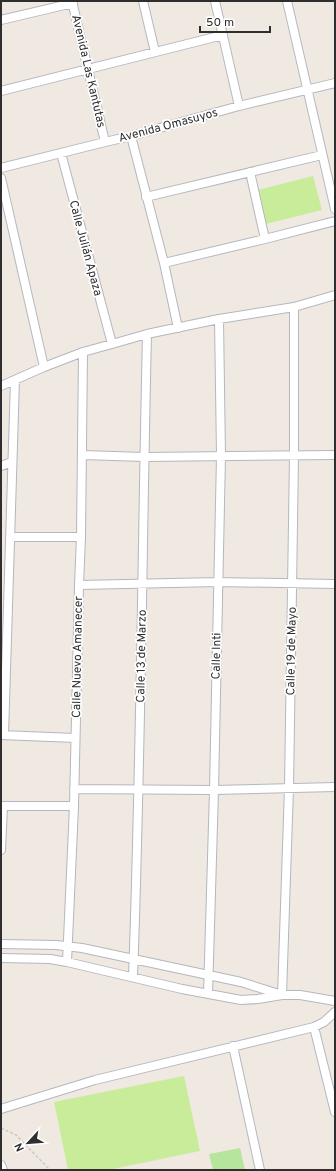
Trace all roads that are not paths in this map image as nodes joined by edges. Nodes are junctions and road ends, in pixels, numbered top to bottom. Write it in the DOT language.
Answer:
graph roads {
  1 [pos="143,1"];
  2 [pos="214,1"];
  3 [pos="287,1"];
  4 [pos="73,2"];
  5 [pos="1,20"];
  6 [pos="223,36"];
  7 [pos="155,52"];
  8 [pos="88,68"];
  9 [pos="335,83"];
  10 [pos="1,90"];
  11 [pos="307,90"];
  12 [pos="239,106"];
  13 [pos="131,136"];
  14 [pos="105,142"];
  15 [pos="61,153"];
  16 [pos="322,155"];
  17 [pos="1,168"];
  18 [pos="250,172"];
  19 [pos="1,178"];
  20 [pos="146,197"];
  21 [pos="335,210"];
  22 [pos="335,221"];
  23 [pos="265,239"];
  24 [pos="164,263"];
  25 [pos="335,295"];
  26 [pos="294,307"];
  27 [pos="220,319"];
  28 [pos="178,328"];
  29 [pos="147,334"];
  30 [pos="112,344"];
  31 [pos="83,352"];
  32 [pos="44,367"];
  33 [pos="15,380"];
  34 [pos="1,386"];
  35 [pos="83,455"];
  36 [pos="335,455"];
  37 [pos="221,456"];
  38 [pos="294,456"];
  39 [pos="144,457"];
  40 [pos="12,462"];
  41 [pos="1,466"];
  42 [pos="10,537"];
  43 [pos="81,537"];
  44 [pos="218,582"];
  45 [pos="142,583"];
  46 [pos="292,583"];
  47 [pos="335,584"];
  48 [pos="79,585"];
  49 [pos="2,735"];
  50 [pos="75,738"];
  51 [pos="335,787"];
  52 [pos="290,788"];
  53 [pos="74,789"];
  54 [pos="139,790"];
  55 [pos="214,790"];
  56 [pos="2,806"];
  57 [pos="74,806"];
  58 [pos="1,850"];
  59 [pos="1,944"];
  60 [pos="68,946"];
  61 [pos="1,958"];
  62 [pos="134,959"];
  63 [pos="67,962"];
  64 [pos="208,975"];
  65 [pos="133,977"];
  66 [pos="208,994"];
  67 [pos="282,995"];
  68 [pos="323,999"];
  69 [pos="335,1001"];
  70 [pos="335,1013"];
  71 [pos="314,1027"];
  72 [pos="233,1046"];
  73 [pos="1,1109"];
  74 [pos="335,1112"];
  75 [pos="1,1165"];
  76 [pos="3,1170"];
  77 [pos="260,1170"];
  1 -- 7 [label="street"];
  2 -- 6 [label="street"];
  3 -- 11 [label="street"];
  4 -- 5 [label="street"];
  4 -- 8 [label="street, Avenida Las Kantutas"];
  6 -- 7 [label="street"];
  6 -- 12 [label="street"];
  7 -- 8 [label="street"];
  8 -- 10 [label="street"];
  8 -- 14 [label="street, Avenida Las Kantutas"];
  9 -- 11 [label="street, Avenida Omasuyos"];
  11 -- 12 [label="street, Avenida Omasuyos"];
  11 -- 16 [label="street"];
  12 -- 13 [label="street, Avenida Omasuyos"];
  13 -- 14 [label="street, Avenida Omasuyos"];
  13 -- 20 [label="street"];
  14 -- 15 [label="street, Avenida Omasuyos"];
  15 -- 17 [label="street, Avenida Omasuyos"];
  15 -- 30 [label="street, Calle Julián Apaza"];
  16 -- 18 [label="street"];
  16 -- 21 [label="street"];
  18 -- 20 [label="street"];
  18 -- 23 [label="street"];
  19 -- 32 [label="street"];
  20 -- 24 [label="street"];
  22 -- 23 [label="street"];
  23 -- 24 [label="street"];
  24 -- 28 [label="street"];
  25 -- 26 [label="street"];
  26 -- 27 [label="street"];
  26 -- 38 [label="street, Calle 19 de Mayo"];
  27 -- 28 [label="street"];
  27 -- 37 [label="street, Calle Inti"];
  28 -- 29 [label="street"];
  29 -- 30 [label="street"];
  29 -- 39 [label="street, Calle 13 de Marzo"];
  30 -- 31 [label="street"];
  31 -- 32 [label="street"];
  31 -- 35 [label="street, Calle Nuevo Amanecer"];
  32 -- 33 [label="street"];
  33 -- 34 [label="street"];
  33 -- 40 [label="street"];
  35 -- 39 [label="street"];
  35 -- 43 [label="street, Calle Nuevo Amanecer"];
  36 -- 38 [label="street"];
  37 -- 38 [label="street"];
  37 -- 39 [label="street"];
  37 -- 44 [label="street, Calle Inti"];
  38 -- 46 [label="street, Calle 19 de Mayo"];
  39 -- 45 [label="street, Calle 13 de Marzo"];
  40 -- 41 [label="street"];
  40 -- 42 [label="street"];
  42 -- 43 [label="street"];
  42 -- 49 [label="street"];
  43 -- 48 [label="street, Calle Nuevo Amanecer"];
  44 -- 45 [label="street"];
  44 -- 46 [label="street"];
  44 -- 55 [label="street, Calle Inti"];
  45 -- 48 [label="street"];
  45 -- 54 [label="street, Calle 13 de Marzo"];
  46 -- 47 [label="street"];
  46 -- 52 [label="street, Calle 19 de Mayo"];
  48 -- 50 [label="street, Calle Nuevo Amanecer"];
  49 -- 50 [label="street"];
  50 -- 53 [label="street, Calle Nuevo Amanecer"];
  51 -- 52 [label="street"];
  52 -- 55 [label="street"];
  52 -- 67 [label="street, Calle 19 de Mayo"];
  53 -- 54 [label="street"];
  53 -- 57 [label="street, Calle Nuevo Amanecer"];
  54 -- 55 [label="street"];
  54 -- 62 [label="street, Calle 13 de Marzo"];
  55 -- 64 [label="street, Calle Inti"];
  56 -- 57 [label="street"];
  56 -- 58 [label="street"];
  57 -- 60 [label="street, Calle Nuevo Amanecer"];
  59 -- 60 [label="street"];
  60 -- 62 [label="street"];
  60 -- 63 [label="street, Calle Nuevo Amanecer"];
  61 -- 63 [label="street"];
  62 -- 64 [label="street"];
  62 -- 65 [label="street, Calle 13 de Marzo"];
  63 -- 65 [label="street"];
  64 -- 66 [label="street, Calle Inti"];
  64 -- 67 [label="street"];
  65 -- 66 [label="street"];
  66 -- 67 [label="street"];
  67 -- 68 [label="street"];
  68 -- 69 [label="street"];
  68 -- 70 [label="street"];
  70 -- 71 [label="street"];
  71 -- 72 [label="street"];
  71 -- 74 [label="street"];
  72 -- 73 [label="street"];
  72 -- 77 [label="street"];
  75 -- 76 [label="street"];
}
